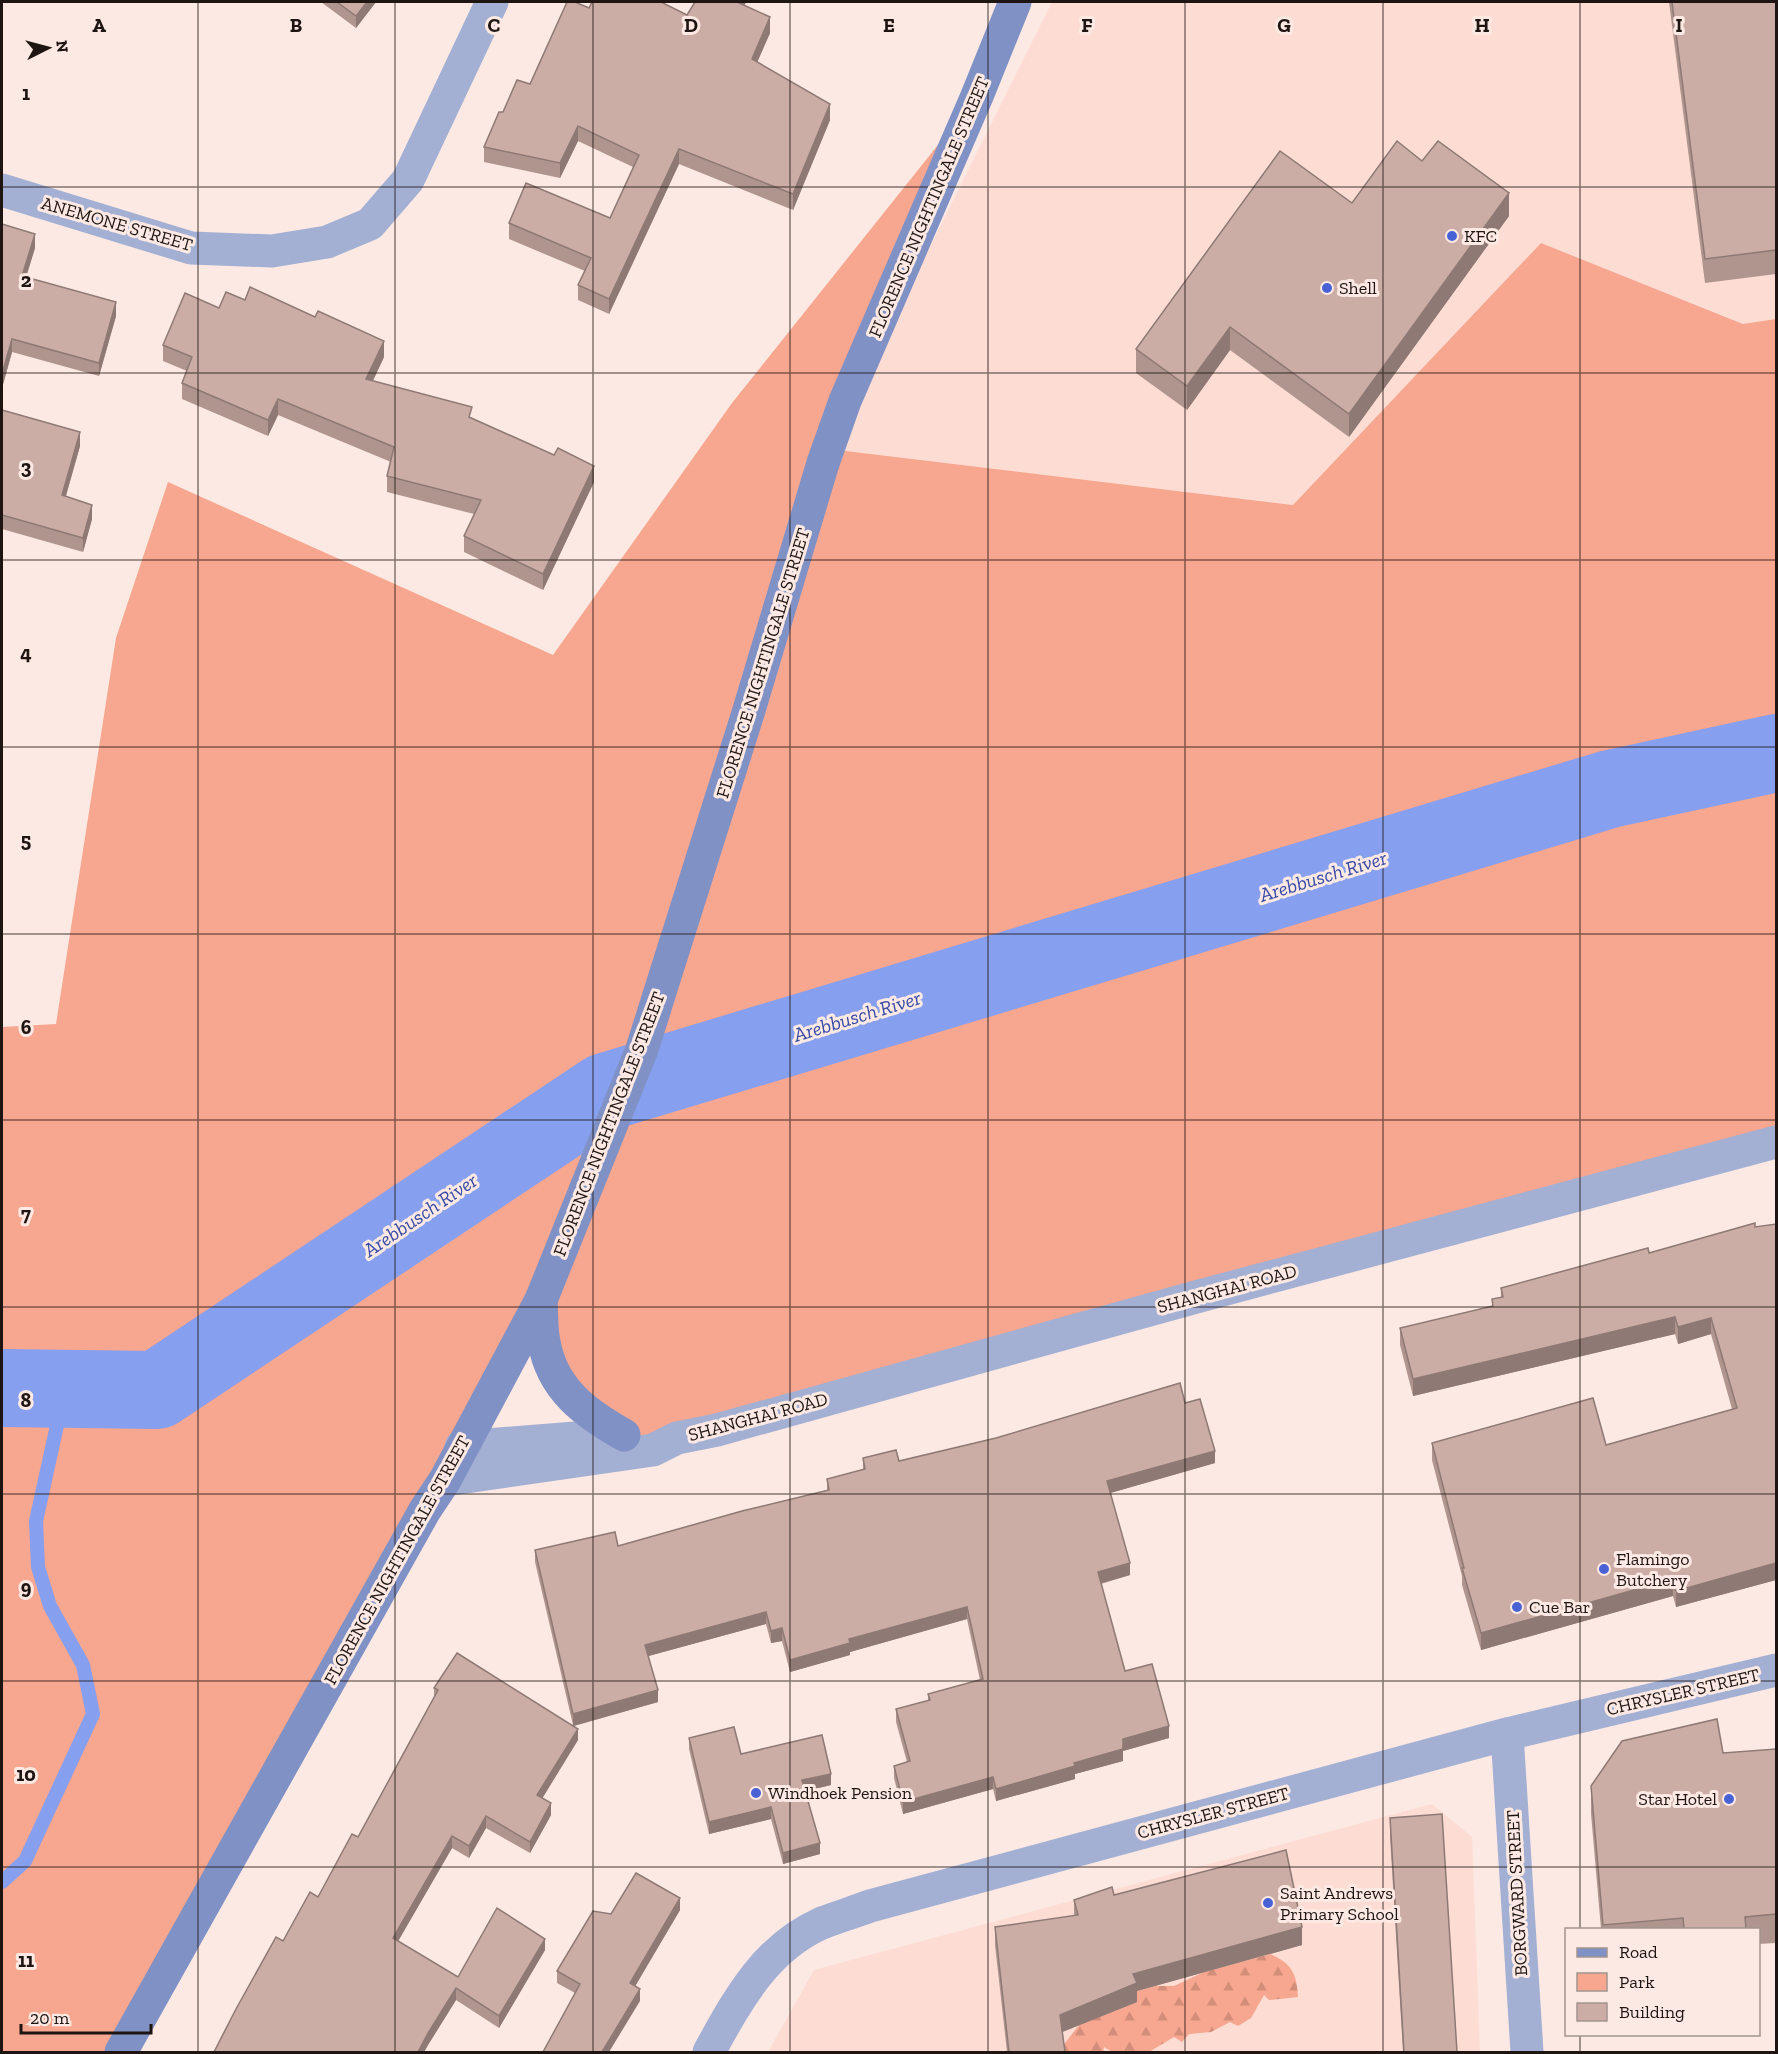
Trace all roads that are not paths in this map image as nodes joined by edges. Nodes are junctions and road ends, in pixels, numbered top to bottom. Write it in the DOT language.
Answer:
graph roads {
  1 [pos="492,2"];
  2 [pos="1015,2"];
  3 [pos="2,190"];
  4 [pos="1776,1142"];
  5 [pos="541,1300"];
  6 [pos="624,1435"];
  7 [pos="677,1438"];
  8 [pos="461,1447"];
  9 [pos="445,1480"];
  10 [pos="1776,1670"];
  11 [pos="1507,1734"];
  12 [pos="121,2052"];
  13 [pos="709,2052"];
  14 [pos="1527,2052"];
  1 -- 3 [label="street, ANEMONE STREET"];
  2 -- 5 [label="main road, FLORENCE NIGHTINGALE STREET"];
  4 -- 7 [label="street, SHANGHAI ROAD"];
  5 -- 6 [label="main road"];
  5 -- 8 [label="main road, FLORENCE NIGHTINGALE STREET"];
  6 -- 7 [label="street, SHANGHAI ROAD"];
  6 -- 8 [label="street, SHANGHAI ROAD"];
  7 -- 9 [label="street, SHANGHAI ROAD"];
  8 -- 9 [label="main road, FLORENCE NIGHTINGALE STREET"];
  9 -- 12 [label="main road, FLORENCE NIGHTINGALE STREET"];
  10 -- 11 [label="street, CHRYSLER STREET"];
  11 -- 13 [label="street, CHRYSLER STREET"];
  11 -- 14 [label="street, BORGWARD STREET"];
}
